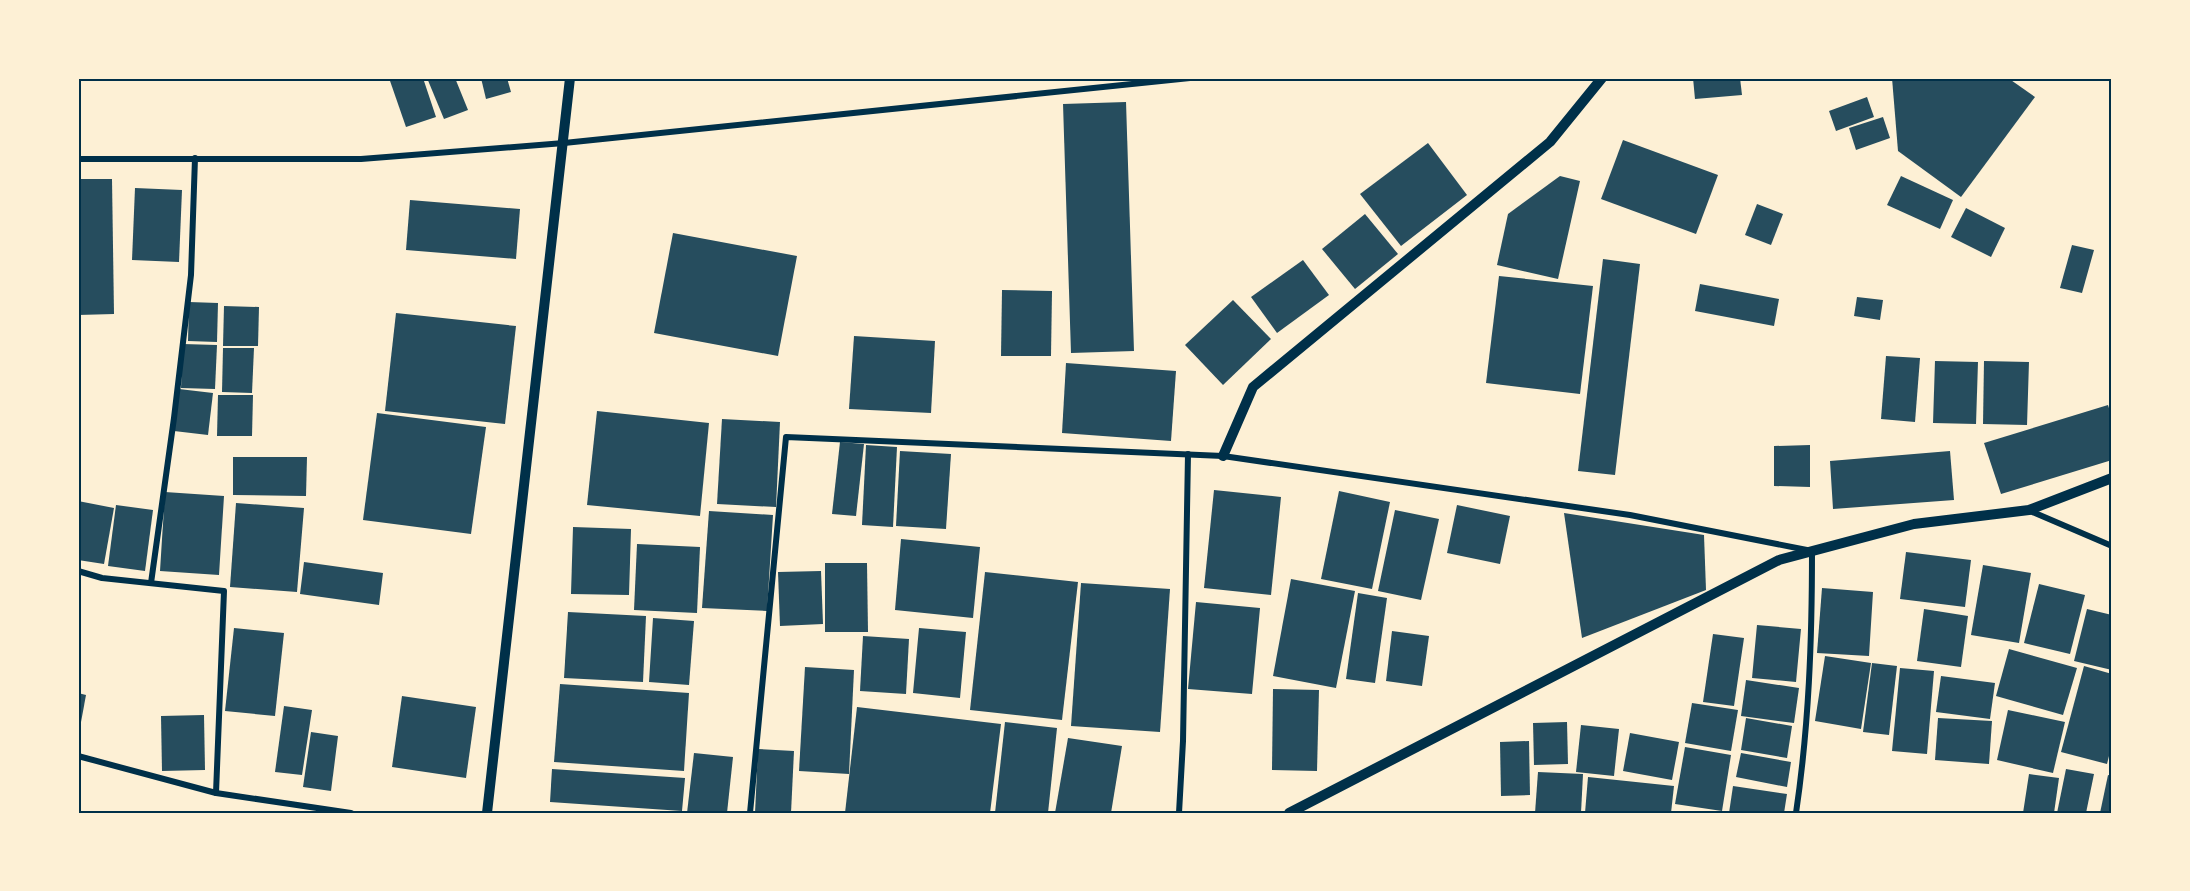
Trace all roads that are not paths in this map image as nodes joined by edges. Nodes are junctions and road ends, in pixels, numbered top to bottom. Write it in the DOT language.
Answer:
graph roads {
  1 [pos="570,78"];
  2 [pos="1190,78"];
  3 [pos="1602,78"];
  4 [pos="564,143"];
  5 [pos="195,158"];
  6 [pos="78,159"];
  7 [pos="1188,454"];
  8 [pos="1223,456"];
  9 [pos="2112,478"];
  10 [pos="2029,510"];
  11 [pos="2112,546"];
  12 [pos="1812,551"];
  13 [pos="78,571"];
  14 [pos="151,583"];
  15 [pos="78,756"];
  16 [pos="216,793"];
  17 [pos="351,813"];
  18 [pos="487,813"];
  19 [pos="750,813"];
  20 [pos="1179,813"];
  21 [pos="1289,813"];
  22 [pos="1796,813"];
  1 -- 4 [label="street"];
  2 -- 4 [label="street"];
  3 -- 8 [label="street"];
  4 -- 5 [label="street"];
  4 -- 18 [label="street"];
  5 -- 6 [label="street"];
  5 -- 14 [label="street"];
  7 -- 8 [label="street"];
  7 -- 19 [label="street"];
  7 -- 20 [label="street"];
  8 -- 12 [label="street"];
  9 -- 10 [label="street"];
  10 -- 11 [label="street"];
  10 -- 12 [label="street"];
  12 -- 21 [label="street"];
  12 -- 22 [label="street"];
  13 -- 14 [label="street"];
  14 -- 16 [label="street"];
  15 -- 16 [label="street"];
  16 -- 17 [label="street"];
}
